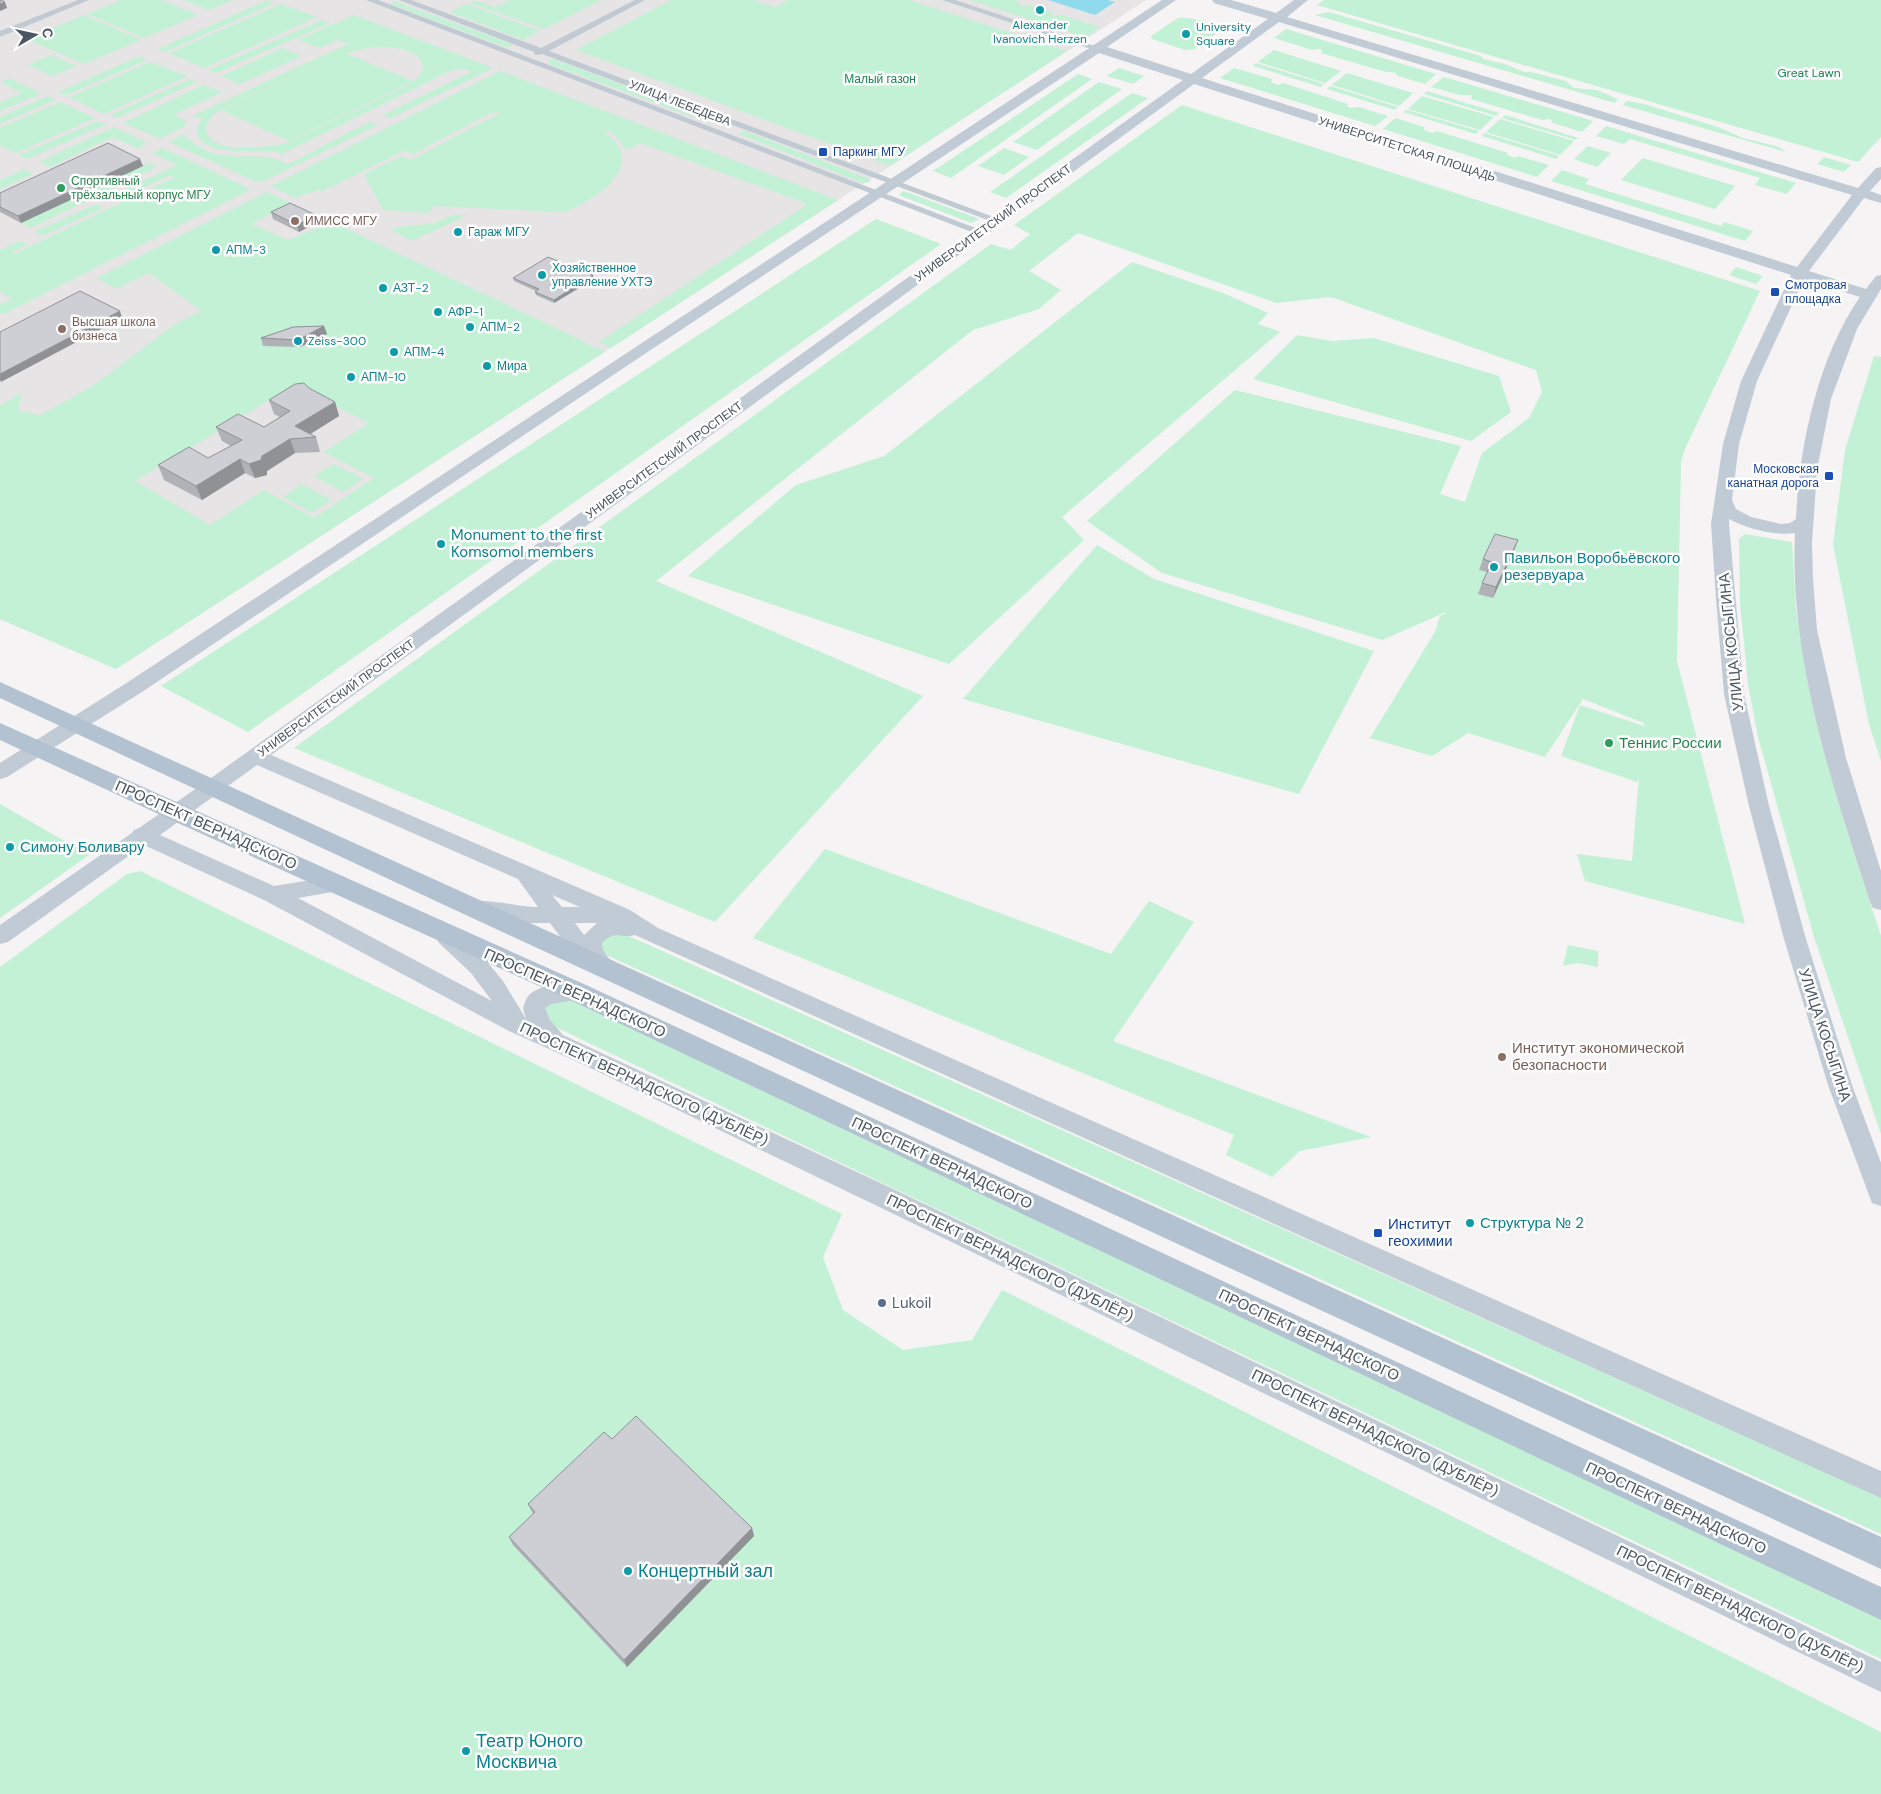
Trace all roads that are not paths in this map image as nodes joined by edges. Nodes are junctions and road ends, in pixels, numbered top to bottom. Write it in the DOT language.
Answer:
graph roads {
  1 [pos="85,0"];
  2 [pos="370,0"];
  3 [pos="392,0"];
  4 [pos="403,0"];
  5 [pos="620,0"];
  6 [pos="641,0"];
  7 [pos="946,0"];
  8 [pos="1170,0"];
  9 [pos="1218,0"];
  10 [pos="1302,0"];
  11 [pos="382,5"];
  12 [pos="1277,18"];
  13 [pos="577,22"];
  14 [pos="0,34"];
  15 [pos="543,39"];
  16 [pos="529,46"];
  17 [pos="1097,48"];
  18 [pos="542,51"];
  19 [pos="514,54"];
  20 [pos="527,59"];
  21 [pos="1192,79"];
  22 [pos="739,125"];
  23 [pos="724,133"];
  24 [pos="1881,171"];
  25 [pos="886,188"];
  26 [pos="1861,192"];
  27 [pos="1881,199"];
  28 [pos="989,226"];
  29 [pos="1799,274"];
  30 [pos="1881,279"];
  31 [pos="1870,295"];
  32 [pos="1724,501"];
  33 [pos="1804,521"];
  34 [pos="1721,536"];
  35 [pos="1804,554"];
  36 [pos="0,689"];
  37 [pos="76,724"];
  38 [pos="0,731"];
  39 [pos="36,748"];
  40 [pos="256,756"];
  41 [pos="0,772"];
  42 [pos="211,788"];
  43 [pos="174,812"];
  44 [pos="141,835"];
  45 [pos="525,874"];
  46 [pos="337,884"];
  47 [pos="272,894"];
  48 [pos="1881,902"];
  49 [pos="463,904"];
  50 [pos="558,916"];
  51 [pos="622,916"];
  52 [pos="443,934"];
  53 [pos="650,934"];
  54 [pos="0,936"];
  55 [pos="605,969"];
  56 [pos="577,992"];
  57 [pos="517,1025"];
  58 [pos="557,1042"];
  59 [pos="1881,1195"];
  60 [pos="1881,1485"];
  61 [pos="1881,1553"];
  62 [pos="1881,1604"];
  63 [pos="1881,1677"];
  1 -- 14 [label="street"];
  2 -- 11 [label="street, УЛИЦА ЛЕБЕДЕВА"];
  3 -- 11 [label="street"];
  4 -- 16 [label="street, УЛИЦА ЛЕБЕДЕВА"];
  5 -- 13 [label="street"];
  6 -- 18 [label="street"];
  7 -- 17 [label="street, УНИВЕРСИТЕТСКАЯ ПЛОЩАДЬ"];
  8 -- 17 [label="main road"];
  9 -- 12 [label="main road"];
  10 -- 12 [label="main road, УНИВЕРСИТЕТСКИЙ ПРОСПЕКТ"];
  11 -- 19 [label="street, УЛИЦА ЛЕБЕДЕВА"];
  12 -- 21 [label="main road, УНИВЕРСИТЕТСКИЙ ПРОСПЕКТ"];
  12 -- 26 [label="main road"];
  15 -- 16 [label="street"];
  16 -- 18 [label="street, УЛИЦА ЛЕБЕДЕВА"];
  16 -- 19 [label="street"];
  17 -- 21 [label="main road, УНИВЕРСИТЕТСКАЯ ПЛОЩАДЬ"];
  17 -- 25 [label="main road"];
  18 -- 20 [label="street"];
  18 -- 22 [label="street, УЛИЦА ЛЕБЕДЕВА"];
  19 -- 20 [label="street, УЛИЦА ЛЕБЕДЕВА"];
  20 -- 23 [label="street, УЛИЦА ЛЕБЕДЕВА"];
  21 -- 28 [label="main road, УНИВЕРСИТЕТСКИЙ ПРОСПЕКТ"];
  21 -- 29 [label="main road, УНИВЕРСИТЕТСКАЯ ПЛОЩАДЬ"];
  22 -- 23 [label="street"];
  22 -- 25 [label="street, УЛИЦА ЛЕБЕДЕВА"];
  23 -- 25 [label="street, УЛИЦА ЛЕБЕДЕВА"];
  24 -- 26 [label="main road, УЛИЦА КОСЫГИНА"];
  25 -- 28 [label="street, УЛИЦА ЛЕБЕДЕВА"];
  25 -- 28 [label="street, УЛИЦА ЛЕБЕДЕВА"];
  25 -- 37 [label="main road"];
  26 -- 27 [label="main road"];
  26 -- 29 [label="main road, УЛИЦА КОСЫГИНА"];
  28 -- 40 [label="main road, УНИВЕРСИТЕТСКИЙ ПРОСПЕКТ"];
  29 -- 31 [label="main road, УНИВЕРСИТЕТСКАЯ ПЛОЩАДЬ"];
  29 -- 32 [label="main road, УЛИЦА КОСЫГИНА"];
  30 -- 31 [label="main road"];
  31 -- 33 [label="main road"];
  32 -- 33 [label="main road"];
  32 -- 34 [label="main road, УЛИЦА КОСЫГИНА"];
  33 -- 35 [label="main road"];
  34 -- 35 [label="main road"];
  34 -- 59 [label="main road, УЛИЦА КОСЫГИНА"];
  35 -- 48 [label="main road"];
  36 -- 37 [label="main road"];
  37 -- 39 [label="main road"];
  37 -- 42 [label="main road"];
  38 -- 39 [label="main road, ПРОСПЕКТ ВЕРНАДСКОГО"];
  39 -- 41 [label="main road"];
  39 -- 43 [label="main road, ПРОСПЕКТ ВЕРНАДСКОГО"];
  40 -- 42 [label="main road, УНИВЕРСИТЕТСКИЙ ПРОСПЕКТ"];
  40 -- 45 [label="main road"];
  42 -- 43 [label="main road, УНИВЕРСИТЕТСКИЙ ПРОСПЕКТ"];
  42 -- 49 [label="main road"];
  43 -- 44 [label="main road, УНИВЕРСИТЕТСКИЙ ПРОСПЕКТ"];
  43 -- 46 [label="main road, ПРОСПЕКТ ВЕРНАДСКОГО"];
  44 -- 47 [label="main road, ПРОСПЕКТ ВЕРНАДСКОГО (ДУБЛЁР)"];
  44 -- 54 [label="main road, УНИВЕРСИТЕТСКИЙ ПРОСПЕКТ"];
  45 -- 50 [label="main road"];
  45 -- 51 [label="main road"];
  46 -- 47 [label="main road"];
  46 -- 52 [label="main road, ПРОСПЕКТ ВЕРНАДСКОГО"];
  47 -- 57 [label="main road, ПРОСПЕКТ ВЕРНАДСКОГО (ДУБЛЁР)"];
  49 -- 50 [label="main road"];
  49 -- 55 [label="main road"];
  50 -- 51 [label="main road"];
  50 -- 55 [label="main road"];
  51 -- 53 [label="main road"];
  52 -- 56 [label="main road, ПРОСПЕКТ ВЕРНАДСКОГО"];
  52 -- 57 [label="main road"];
  53 -- 55 [label="main road"];
  53 -- 60 [label="main road"];
  55 -- 61 [label="main road"];
  56 -- 58 [label="main road"];
  56 -- 62 [label="main road, ПРОСПЕКТ ВЕРНАДСКОГО"];
  57 -- 58 [label="main road, ПРОСПЕКТ ВЕРНАДСКОГО (ДУБЛЁР)"];
  58 -- 63 [label="main road, ПРОСПЕКТ ВЕРНАДСКОГО (ДУБЛЁР)"];
}
